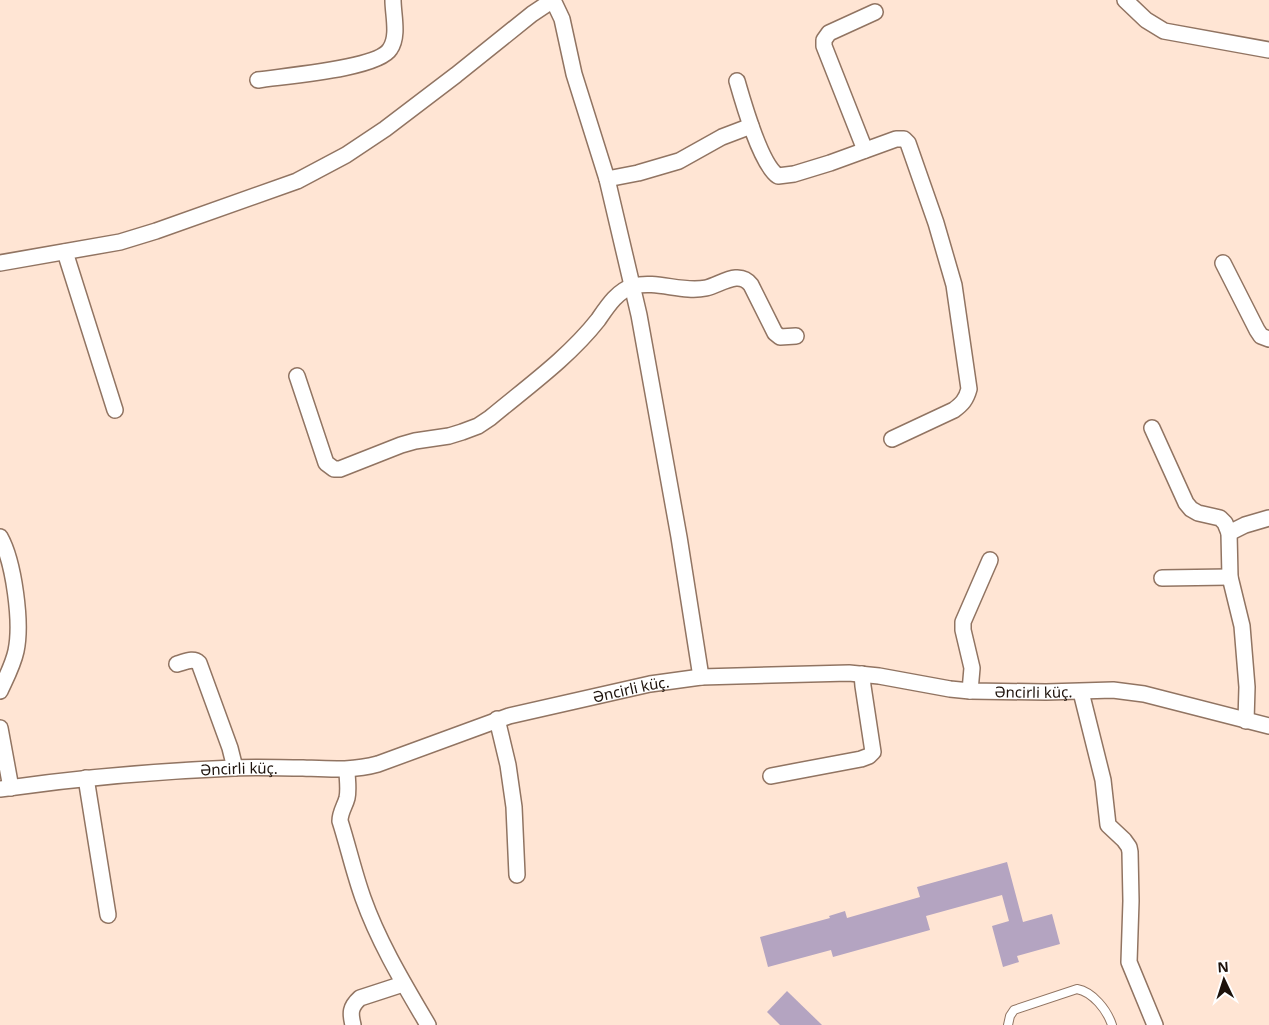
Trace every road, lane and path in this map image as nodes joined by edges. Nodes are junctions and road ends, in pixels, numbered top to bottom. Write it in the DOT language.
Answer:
graph roads {
  1 [pos="393,0"];
  2 [pos="553,0"];
  3 [pos="1125,0"];
  4 [pos="875,12"];
  5 [pos="1269,50"];
  6 [pos="258,80"];
  7 [pos="737,81"];
  8 [pos="751,126"];
  9 [pos="864,150"];
  10 [pos="607,179"];
  11 [pos="65,252"];
  12 [pos="0,263"];
  13 [pos="1223,263"];
  14 [pos="632,286"];
  15 [pos="796,336"];
  16 [pos="1269,340"];
  17 [pos="297,376"];
  18 [pos="115,410"];
  19 [pos="1152,428"];
  20 [pos="892,439"];
  21 [pos="1269,518"];
  22 [pos="1229,533"];
  23 [pos="0,537"];
  24 [pos="990,560"];
  25 [pos="1230,577"];
  26 [pos="1162,578"];
  27 [pos="177,664"];
  28 [pos="862,674"];
  29 [pos="701,677"];
  30 [pos="0,691"];
  31 [pos="970,691"];
  32 [pos="1081,692"];
  33 [pos="497,719"];
  34 [pos="1246,721"];
  35 [pos="1269,726"];
  36 [pos="0,728"];
  37 [pos="235,768"];
  38 [pos="347,770"];
  39 [pos="771,776"];
  40 [pos="86,778"];
  41 [pos="5,788"];
  42 [pos="516,875"];
  43 [pos="108,914"];
  44 [pos="403,984"];
  45 [pos="353,1025"];
  46 [pos="428,1025"];
  47 [pos="1008,1025"];
  48 [pos="1112,1025"];
  49 [pos="1155,1025"];
  1 -- 6 [label="street"];
  2 -- 10 [label="street"];
  2 -- 11 [label="street"];
  3 -- 5 [label="street"];
  4 -- 9 [label="street"];
  7 -- 8 [label="street"];
  8 -- 9 [label="street"];
  8 -- 10 [label="street"];
  9 -- 20 [label="street"];
  10 -- 14 [label="street"];
  11 -- 12 [label="street"];
  11 -- 18 [label="street"];
  13 -- 16 [label="street"];
  14 -- 15 [label="street"];
  14 -- 17 [label="street"];
  14 -- 29 [label="street"];
  19 -- 22 [label="street"];
  21 -- 22 [label="street"];
  22 -- 25 [label="street"];
  23 -- 30 [label="street"];
  24 -- 31 [label="street"];
  25 -- 26 [label="street"];
  25 -- 34 [label="street"];
  27 -- 37 [label="street"];
  28 -- 29 [label="street, Əncirli küç."];
  28 -- 31 [label="street, Əncirli küç."];
  28 -- 39 [label="street"];
  29 -- 33 [label="street, Əncirli küç."];
  31 -- 32 [label="street, Əncirli küç."];
  32 -- 34 [label="street, Əncirli küç."];
  32 -- 49 [label="street"];
  33 -- 38 [label="street, Əncirli küç."];
  33 -- 42 [label="street"];
  34 -- 35 [label="street, Əncirli küç."];
  36 -- 41 [label="street"];
  37 -- 38 [label="street, Əncirli küç."];
  37 -- 40 [label="street, Əncirli küç."];
  38 -- 44 [label="street"];
  40 -- 41 [label="street, Əncirli küç."];
  40 -- 43 [label="street"];
  44 -- 45 [label="street"];
  44 -- 46 [label="street"];
  47 -- 48 [label="lane"];
}
